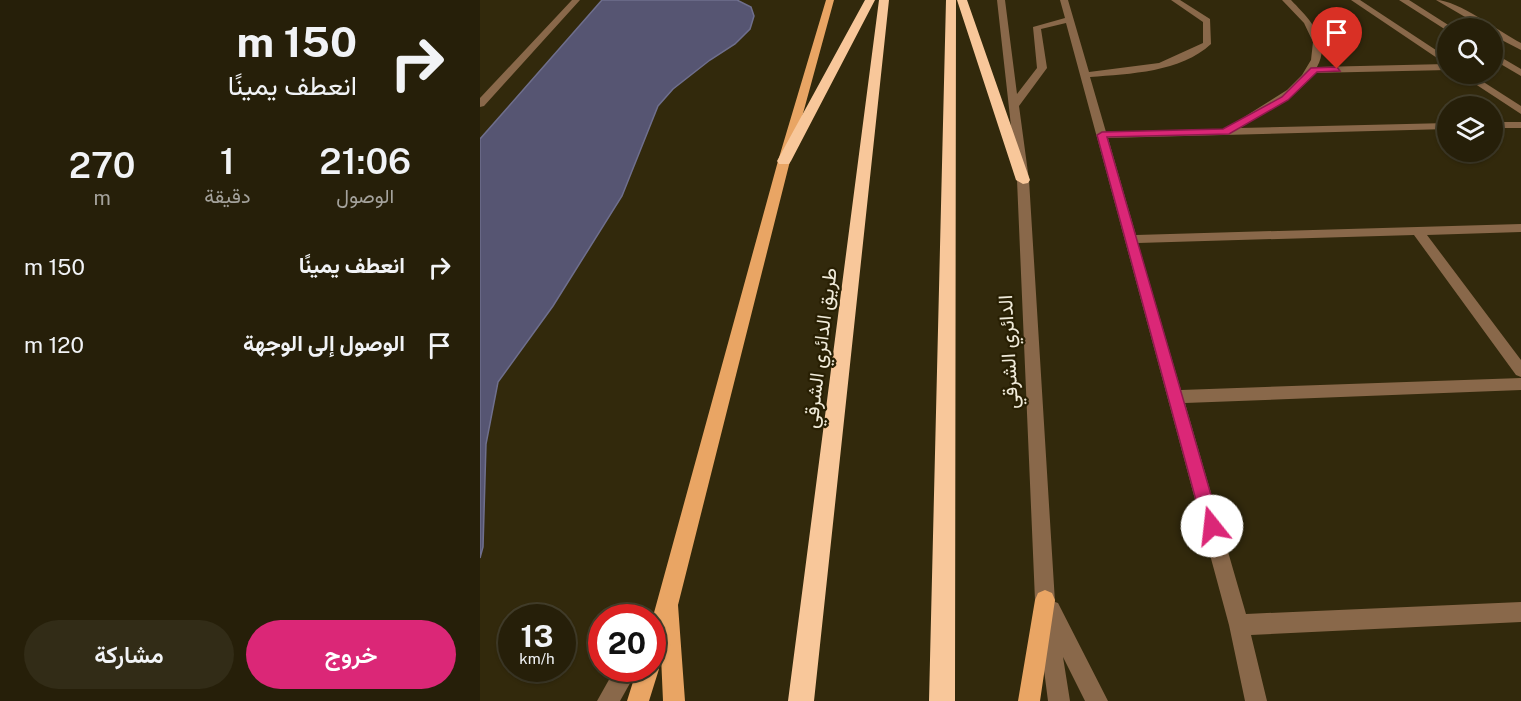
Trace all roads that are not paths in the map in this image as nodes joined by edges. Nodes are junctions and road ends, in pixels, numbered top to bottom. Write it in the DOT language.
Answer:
graph roads {
  1 [pos="576,0"];
  2 [pos="830,0"];
  3 [pos="870,0"];
  4 [pos="884,0"];
  5 [pos="951,0"];
  6 [pos="962,0"];
  7 [pos="1001,0"];
  8 [pos="1064,0"];
  9 [pos="1175,0"];
  10 [pos="1286,0"];
  11 [pos="1355,0"];
  12 [pos="1403,0"];
  13 [pos="1440,0"];
  14 [pos="1471,18"];
  15 [pos="1069,20"];
  16 [pos="1437,21"];
  17 [pos="1503,37"];
  18 [pos="1520,46"];
  19 [pos="1503,47"];
  20 [pos="1437,55"];
  21 [pos="1503,62"];
  22 [pos="1437,67"];
  23 [pos="1314,70"];
  24 [pos="1521,73"];
  25 [pos="1085,75"];
  26 [pos="1480,84"];
  27 [pos="480,104"];
  28 [pos="1014,106"];
  29 [pos="1521,111"];
  30 [pos="1521,124"];
  31 [pos="1503,125"];
  32 [pos="1437,126"];
  33 [pos="1225,132"];
  34 [pos="1102,135"];
  35 [pos="784,161"];
  36 [pos="1023,180"];
  37 [pos="1521,228"];
  38 [pos="1418,231"];
  39 [pos="1131,239"];
  40 [pos="1521,371"];
  41 [pos="1521,384"];
  42 [pos="1175,397"];
  43 [pos="670,598"];
  44 [pos="1045,600"];
  45 [pos="666,604"];
  46 [pos="666,610"];
  47 [pos="1521,612"];
  48 [pos="1239,625"];
  49 [pos="619,682"];
  50 [pos="644,682"];
  51 [pos="608,701"];
  52 [pos="638,701"];
  53 [pos="674,701"];
  54 [pos="801,701"];
  55 [pos="942,701"];
  56 [pos="1029,701"];
  57 [pos="1059,701"];
  58 [pos="1096,701"];
  59 [pos="1256,701"];
  1 -- 27 [label="street"];
  2 -- 35 [label="main road"];
  3 -- 35 [label="highway"];
  4 -- 54 [label="highway, طريق الدائري الشرقي"];
  5 -- 55 [label="highway"];
  6 -- 36 [label="highway"];
  7 -- 28 [label="street, الدائري الشرقي"];
  8 -- 15 [label="street"];
  9 -- 25 [label="street"];
  10 -- 23 [label="street"];
  11 -- 20 [label="street"];
  12 -- 16 [label="street"];
  13 -- 14 [label="street"];
  15 -- 25 [label="street"];
  15 -- 28 [label="street"];
  17 -- 18 [label="street"];
  18 -- 19 [label="street"];
  21 -- 24 [label="street"];
  22 -- 23 [label="street"];
  23 -- 33 [label="street"];
  25 -- 34 [label="street"];
  26 -- 29 [label="street"];
  28 -- 36 [label="street, الدائري الشرقي"];
  30 -- 31 [label="street"];
  32 -- 33 [label="street"];
  33 -- 34 [label="street"];
  34 -- 39 [label="street"];
  35 -- 43 [label="main road"];
  36 -- 44 [label="street, الدائري الشرقي"];
  37 -- 38 [label="street"];
  38 -- 39 [label="street"];
  38 -- 40 [label="street"];
  39 -- 42 [label="street"];
  41 -- 42 [label="street"];
  42 -- 48 [label="street"];
  43 -- 45 [label="street"];
  43 -- 46 [label="main road"];
  43 -- 53 [label="main road"];
  44 -- 56 [label="main road"];
  44 -- 57 [label="street, الدائري الشرقي"];
  44 -- 58 [label="street"];
  47 -- 48 [label="street"];
  48 -- 59 [label="street"];
  49 -- 51 [label="street"];
  50 -- 52 [label="main road"];
}
